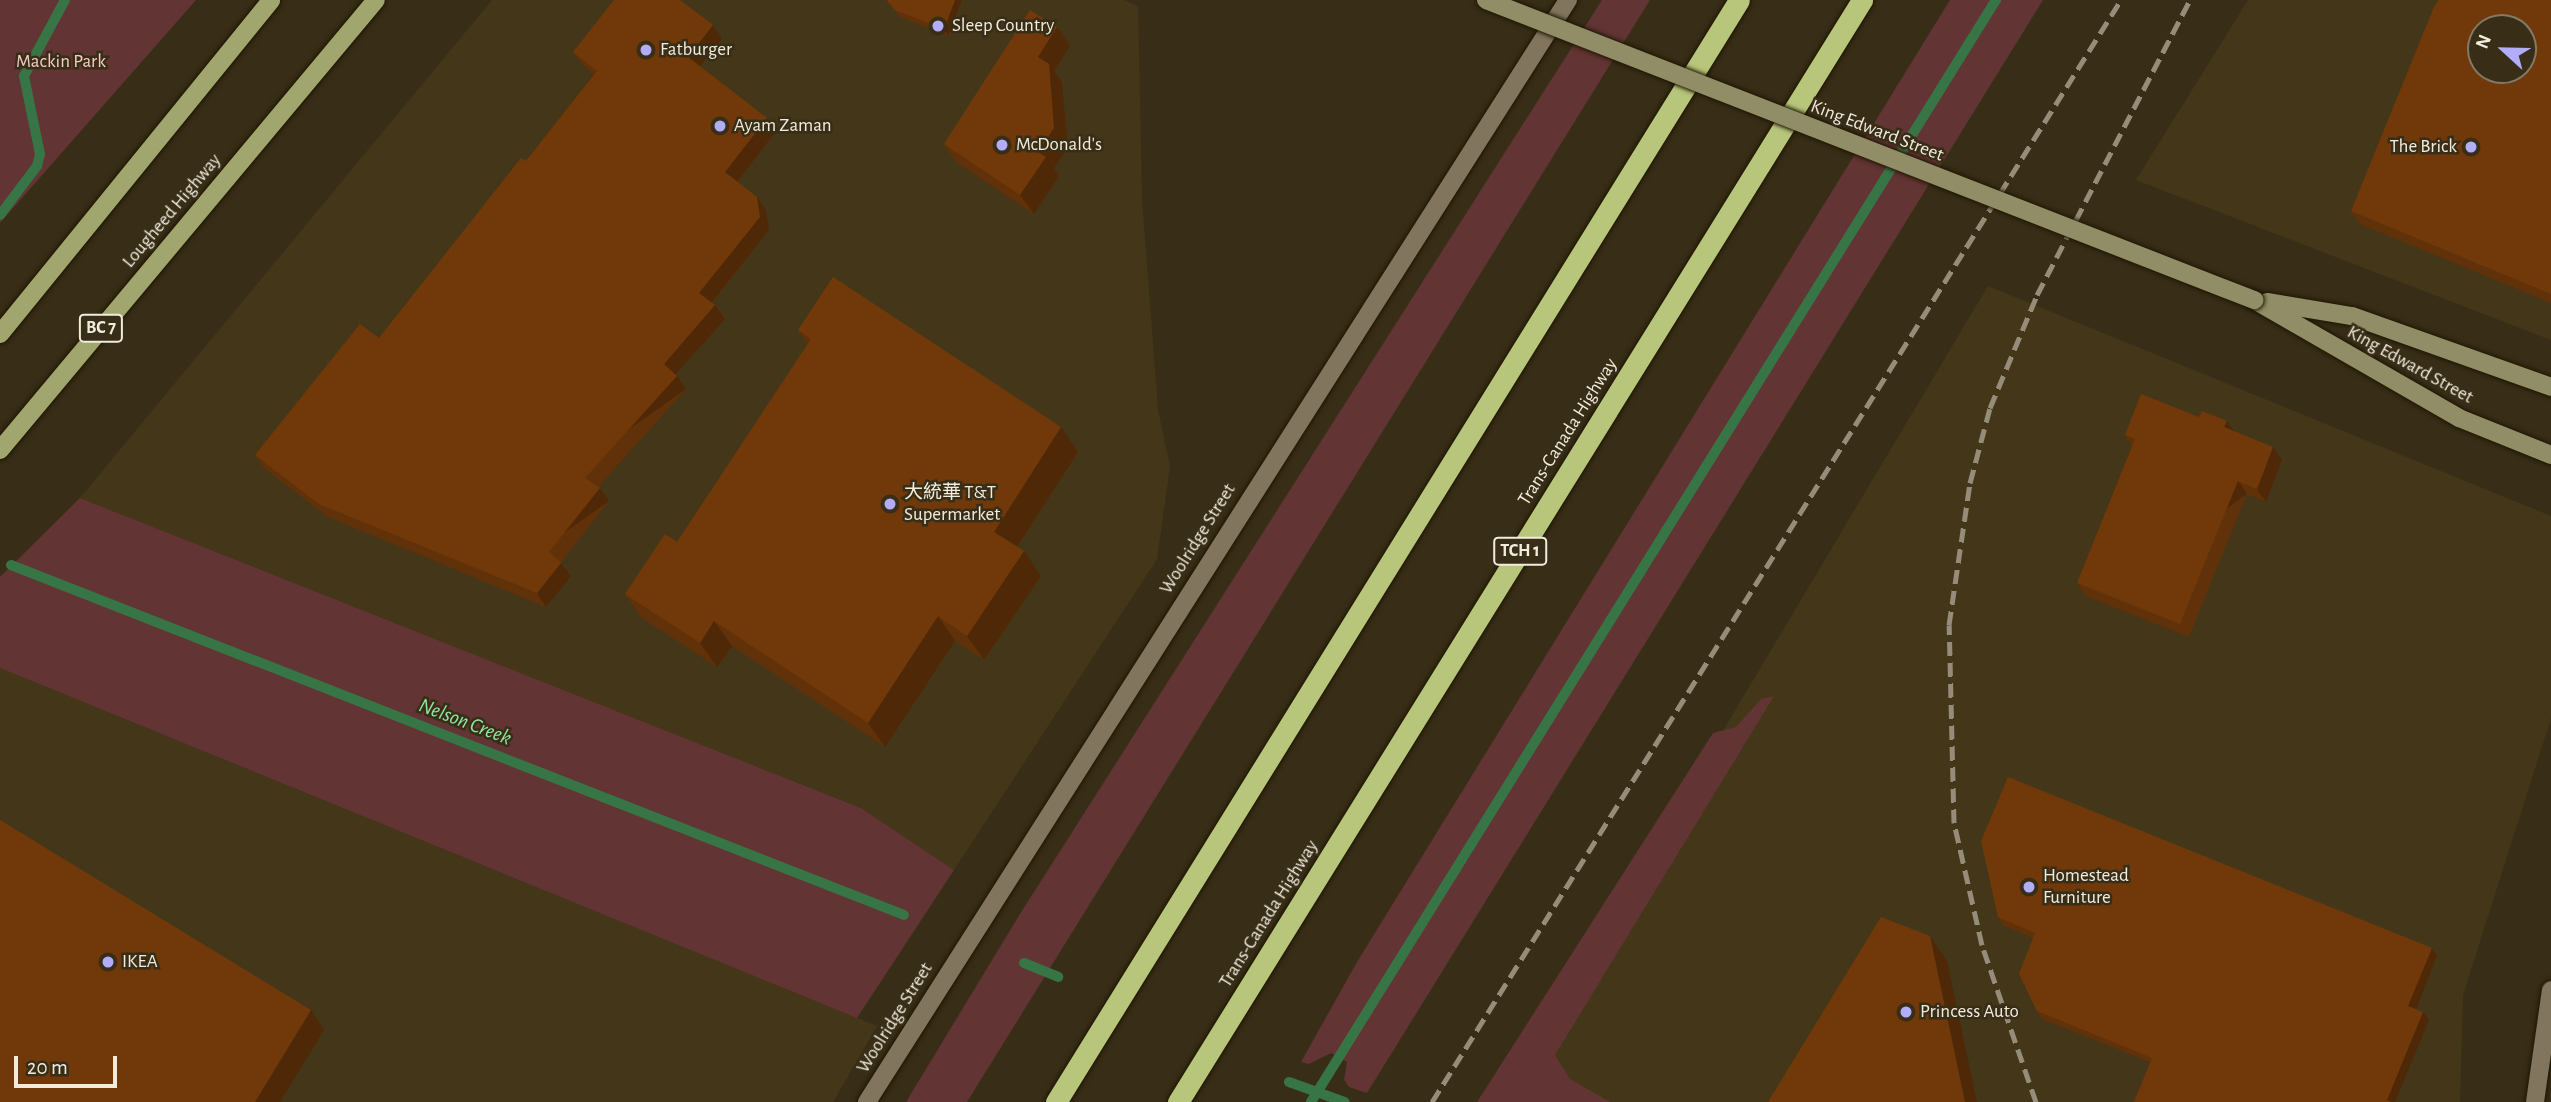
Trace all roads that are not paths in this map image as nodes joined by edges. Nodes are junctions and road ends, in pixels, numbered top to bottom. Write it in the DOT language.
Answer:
graph roads {
  1 [pos="271,0"];
  2 [pos="376,0"];
  3 [pos="1486,0"];
  4 [pos="1568,0"];
  5 [pos="1739,0"];
  6 [pos="1862,0"];
  7 [pos="2254,300"];
  8 [pos="0,334"];
  9 [pos="2551,387"];
  10 [pos="0,450"];
  11 [pos="2551,455"];
  12 [pos="2551,990"];
  13 [pos="867,1102"];
  14 [pos="1056,1102"];
  15 [pos="1178,1102"];
  16 [pos="2535,1102"];
  1 -- 8 [label="main road"];
  2 -- 10 [label="main road, Lougheed Highway / BC 7"];
  3 -- 7 [label="main road, King Edward Street, bridge"];
  4 -- 13 [label="street, Woolridge Street"];
  5 -- 14 [label="highway"];
  6 -- 15 [label="highway, Trans-Canada Highway / TCH 1"];
  7 -- 9 [label="main road, King Edward Street"];
  7 -- 11 [label="main road, King Edward Street"];
  12 -- 16 [label="street"];
}
